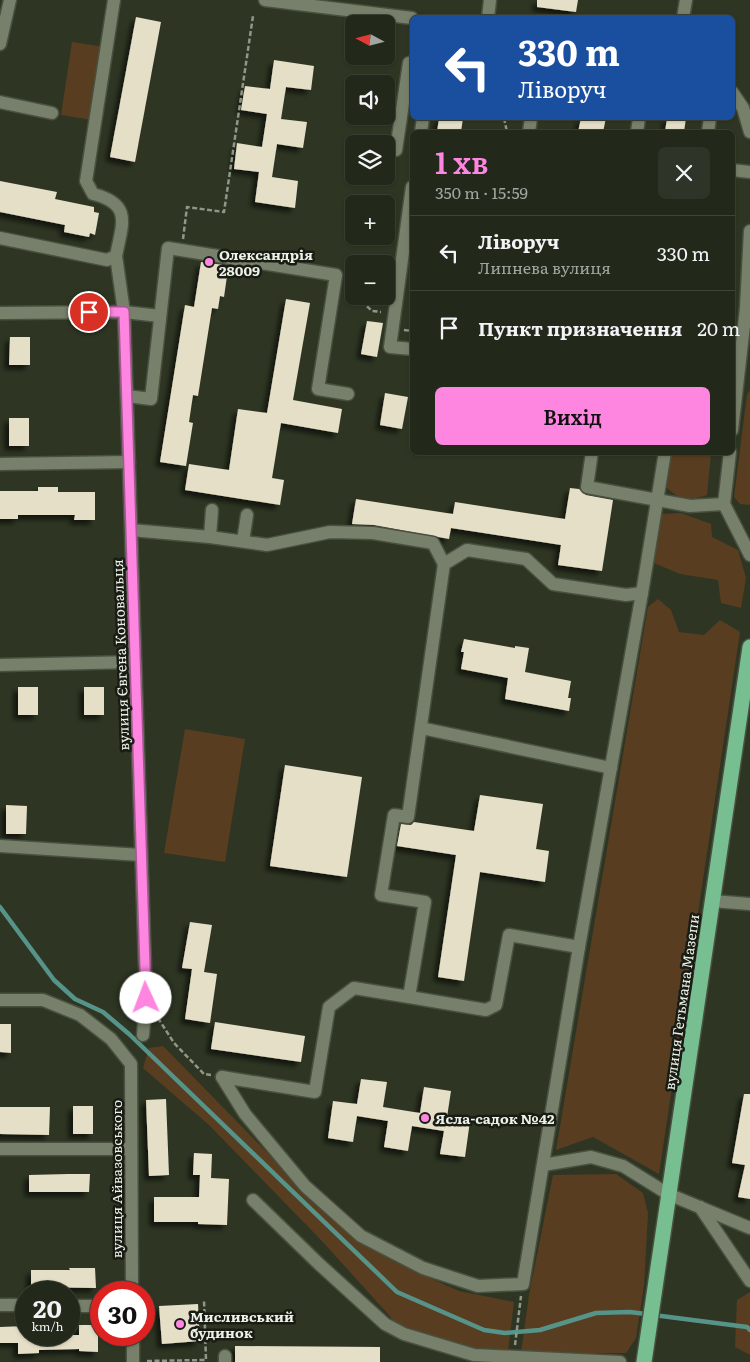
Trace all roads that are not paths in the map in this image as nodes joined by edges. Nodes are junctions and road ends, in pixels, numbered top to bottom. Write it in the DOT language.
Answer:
graph roads {
  1 [pos="10,0"];
  2 [pos="114,0"];
  3 [pos="265,0"];
  4 [pos="490,0"];
  5 [pos="686,0"];
  6 [pos="488,15"];
  7 [pos="684,15"];
  8 [pos="410,18"];
  9 [pos="0,44"];
  10 [pos="410,63"];
  11 [pos="735,96"];
  12 [pos="0,102"];
  13 [pos="52,113"];
  14 [pos="750,132"];
  15 [pos="396,150"];
  16 [pos="735,170"];
  17 [pos="750,172"];
  18 [pos="410,201"];
  19 [pos="750,231"];
  20 [pos="0,238"];
  21 [pos="116,256"];
  22 [pos="748,311"];
  23 [pos="124,312"];
  24 [pos="0,314"];
  25 [pos="160,316"];
  26 [pos="410,350"];
  27 [pos="348,394"];
  28 [pos="127,396"];
  29 [pos="735,408"];
  30 [pos="592,455"];
  31 [pos="665,455"];
  32 [pos="730,455"];
  33 [pos="129,462"];
  34 [pos="0,464"];
  35 [pos="658,500"];
  36 [pos="724,504"];
  37 [pos="212,510"];
  38 [pos="247,515"];
  39 [pos="131,530"];
  40 [pos="210,536"];
  41 [pos="243,541"];
  42 [pos="750,555"];
  43 [pos="444,564"];
  44 [pos="642,593"];
  45 [pos="750,647"];
  46 [pos="135,662"];
  47 [pos="0,665"];
  48 [pos="421,728"];
  49 [pos="611,768"];
  50 [pos="0,846"];
  51 [pos="141,855"];
  52 [pos="712,901"];
  53 [pos="750,904"];
  54 [pos="579,947"];
  55 [pos="408,997"];
  56 [pos="0,1000"];
  57 [pos="143,1035"];
  58 [pos="0,1149"];
  59 [pos="131,1149"];
  60 [pos="543,1165"];
  61 [pos="668,1194"];
  62 [pos="253,1200"];
  63 [pos="700,1207"];
  64 [pos="750,1228"];
  65 [pos="132,1281"];
  66 [pos="750,1281"];
  67 [pos="0,1305"];
  68 [pos="15,1305"];
  69 [pos="132,1346"];
  70 [pos="133,1361"];
  71 [pos="594,1361"];
  72 [pos="620,1362"];
  73 [pos="644,1362"];
  1 -- 9 [label="street"];
  2 -- 21 [label="street, вулиця Євгена Коновальця"];
  3 -- 8 [label="street"];
  4 -- 6 [label="street"];
  5 -- 7 [label="street"];
  10 -- 15 [label="street"];
  11 -- 14 [label="street"];
  12 -- 13 [label="street"];
  16 -- 17 [label="street"];
  18 -- 26 [label="street"];
  19 -- 22 [label="street"];
  20 -- 21 [label="street"];
  21 -- 23 [label="street, вулиця Євгена Коновальця"];
  22 -- 29 [label="street"];
  23 -- 24 [label="street"];
  23 -- 25 [label="street"];
  23 -- 28 [label="street, вулиця Євгена Коновальця"];
  25 -- 27 [label="street"];
  25 -- 28 [label="street"];
  28 -- 33 [label="street, вулиця Євгена Коновальця"];
  30 -- 35 [label="street"];
  31 -- 35 [label="street"];
  32 -- 36 [label="street"];
  33 -- 34 [label="street"];
  33 -- 39 [label="street, вулиця Євгена Коновальця"];
  35 -- 36 [label="street"];
  35 -- 44 [label="street"];
  36 -- 42 [label="street"];
  37 -- 40 [label="street"];
  38 -- 41 [label="street"];
  39 -- 40 [label="street"];
  39 -- 46 [label="street, вулиця Євгена Коновальця"];
  40 -- 41 [label="street"];
  41 -- 43 [label="street"];
  43 -- 44 [label="street"];
  43 -- 48 [label="street"];
  44 -- 49 [label="street"];
  45 -- 52 [label="highway, вулиця Гетьмана Мазепи"];
  46 -- 47 [label="street"];
  46 -- 51 [label="street, вулиця Євгена Коновальця"];
  48 -- 49 [label="street"];
  48 -- 55 [label="street"];
  49 -- 54 [label="street"];
  50 -- 51 [label="street"];
  51 -- 57 [label="street, вулиця Євгена Коновальця"];
  52 -- 53 [label="street"];
  52 -- 61 [label="highway, вулиця Гетьмана Мазепи"];
  54 -- 55 [label="street"];
  54 -- 60 [label="street"];
  55 -- 60 [label="street"];
  56 -- 59 [label="street, вулиця Айвазовського"];
  58 -- 59 [label="street"];
  59 -- 65 [label="street, вулиця Айвазовського"];
  60 -- 61 [label="street"];
  61 -- 63 [label="street"];
  61 -- 73 [label="highway, вулиця Гетьмана Мазепи"];
  62 -- 71 [label="street"];
  63 -- 64 [label="street"];
  63 -- 66 [label="street"];
  67 -- 68 [label="street"];
  69 -- 70 [label="street"];
  71 -- 72 [label="street"];
}
